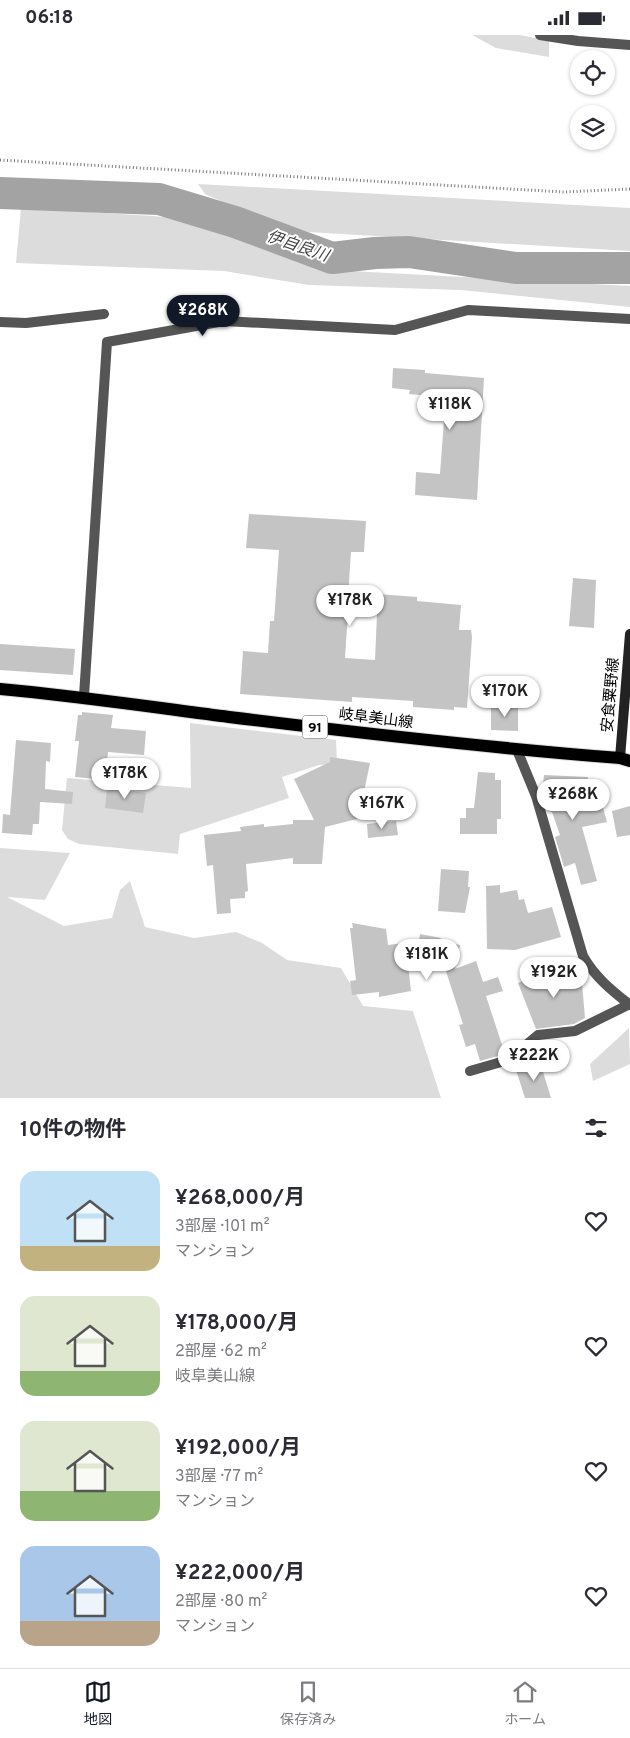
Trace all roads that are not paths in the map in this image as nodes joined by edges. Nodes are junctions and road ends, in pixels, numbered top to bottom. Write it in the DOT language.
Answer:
graph roads {
  1 [pos="540,35"];
  2 [pos="630,45"];
  3 [pos="104,314"];
  4 [pos="630,319"];
  5 [pos="0,322"];
  6 [pos="630,633"];
  7 [pos="0,689"];
  8 [pos="84,696"];
  9 [pos="517,750"];
  10 [pos="625,760"];
  11 [pos="630,1004"];
  12 [pos="470,1071"];
  1 -- 2 [label="street"];
  3 -- 5 [label="street"];
  4 -- 8 [label="street"];
  6 -- 10 [label="main road, 安食粟野線"];
  7 -- 8 [label="main road, 岐阜美山線 / 91"];
  8 -- 9 [label="main road, 岐阜美山線 / 91"];
  9 -- 10 [label="main road, 岐阜美山線 / 91"];
  9 -- 11 [label="street"];
  11 -- 12 [label="street"];
}
